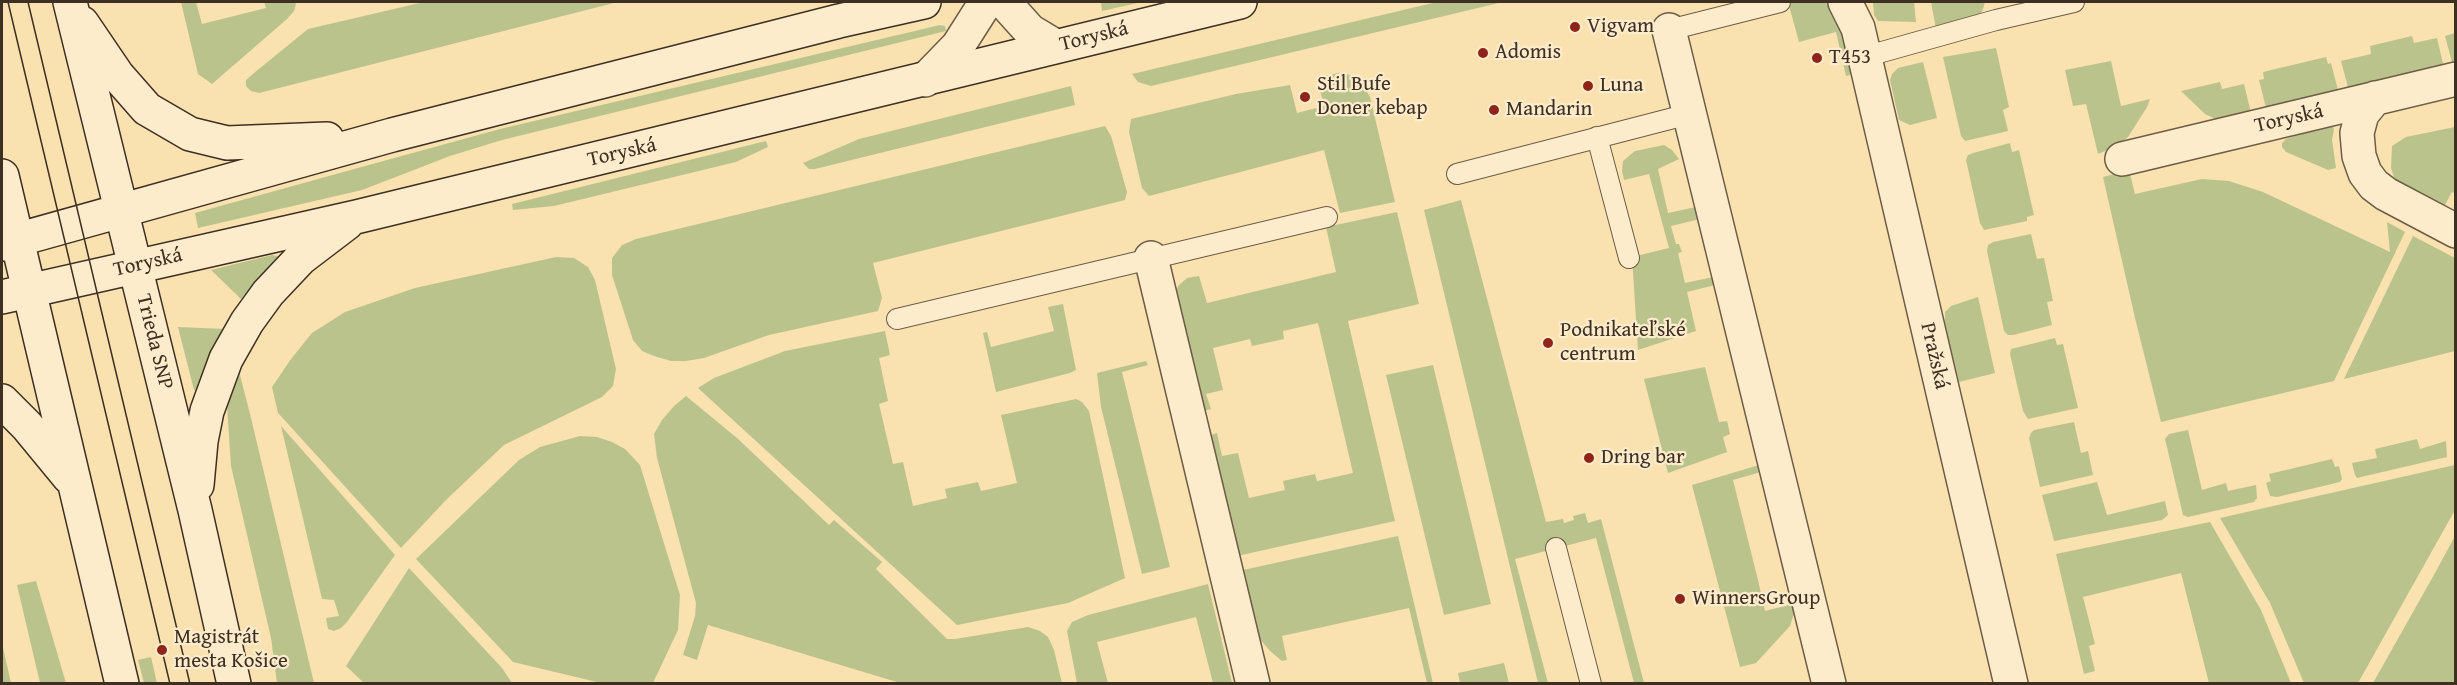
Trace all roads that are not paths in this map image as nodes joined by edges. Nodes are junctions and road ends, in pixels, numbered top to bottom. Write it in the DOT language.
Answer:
graph roads {
  1 [pos="870,2"];
  2 [pos="924,2"];
  3 [pos="986,2"];
  4 [pos="1004,2"];
  5 [pos="1240,2"];
  6 [pos="1780,2"];
  7 [pos="2074,2"];
  8 [pos="71,5"];
  9 [pos="839,21"];
  10 [pos="1856,22"];
  11 [pos="1669,30"];
  12 [pos="1055,46"];
  13 [pos="2456,79"];
  14 [pos="925,80"];
  15 [pos="2375,98"];
  16 [pos="1689,114"];
  17 [pos="392,135"];
  18 [pos="1597,137"];
  19 [pos="2122,159"];
  20 [pos="1457,174"];
  21 [pos="2,176"];
  22 [pos="122,211"];
  23 [pos="356,217"];
  24 [pos="1327,217"];
  25 [pos="2456,231"];
  26 [pos="9,242"];
  27 [pos="1151,258"];
  28 [pos="1629,258"];
  29 [pos="135,266"];
  30 [pos="15,294"];
  31 [pos="897,319"];
  32 [pos="2,401"];
  33 [pos="74,483"];
  34 [pos="195,510"];
  35 [pos="1556,548"];
  36 [pos="122,684"];
  37 [pos="234,684"];
  38 [pos="1254,684"];
  39 [pos="1591,684"];
  40 [pos="1829,684"];
  41 [pos="2011,684"];
  1 -- 9 [label="street"];
  2 -- 9 [label="street"];
  3 -- 14 [label="street"];
  4 -- 12 [label="street"];
  5 -- 12 [label="street, Toryská"];
  6 -- 11 [label="lane"];
  7 -- 10 [label="lane"];
  8 -- 17 [label="street"];
  8 -- 22 [label="street, Trieda SNP"];
  9 -- 17 [label="street"];
  10 -- 41 [label="street, Pražská"];
  11 -- 16 [label="street"];
  12 -- 14 [label="street, Toryská"];
  13 -- 15 [label="street, Toryská"];
  14 -- 23 [label="street, Toryská"];
  15 -- 19 [label="street, Toryská"];
  15 -- 25 [label="street"];
  16 -- 18 [label="lane"];
  16 -- 40 [label="street"];
  17 -- 22 [label="street"];
  18 -- 20 [label="lane"];
  18 -- 28 [label="lane"];
  21 -- 26 [label="street"];
  22 -- 26 [label="street"];
  22 -- 29 [label="street, Trieda SNP"];
  23 -- 29 [label="street, Toryská"];
  23 -- 34 [label="street"];
  24 -- 27 [label="lane"];
  26 -- 30 [label="street"];
  27 -- 31 [label="lane"];
  27 -- 38 [label="street"];
  29 -- 30 [label="street, Toryská"];
  29 -- 34 [label="street, Trieda SNP"];
  30 -- 33 [label="street"];
  32 -- 33 [label="street"];
  33 -- 36 [label="street"];
  34 -- 37 [label="street, Trieda SNP"];
  35 -- 39 [label="lane"];
}
